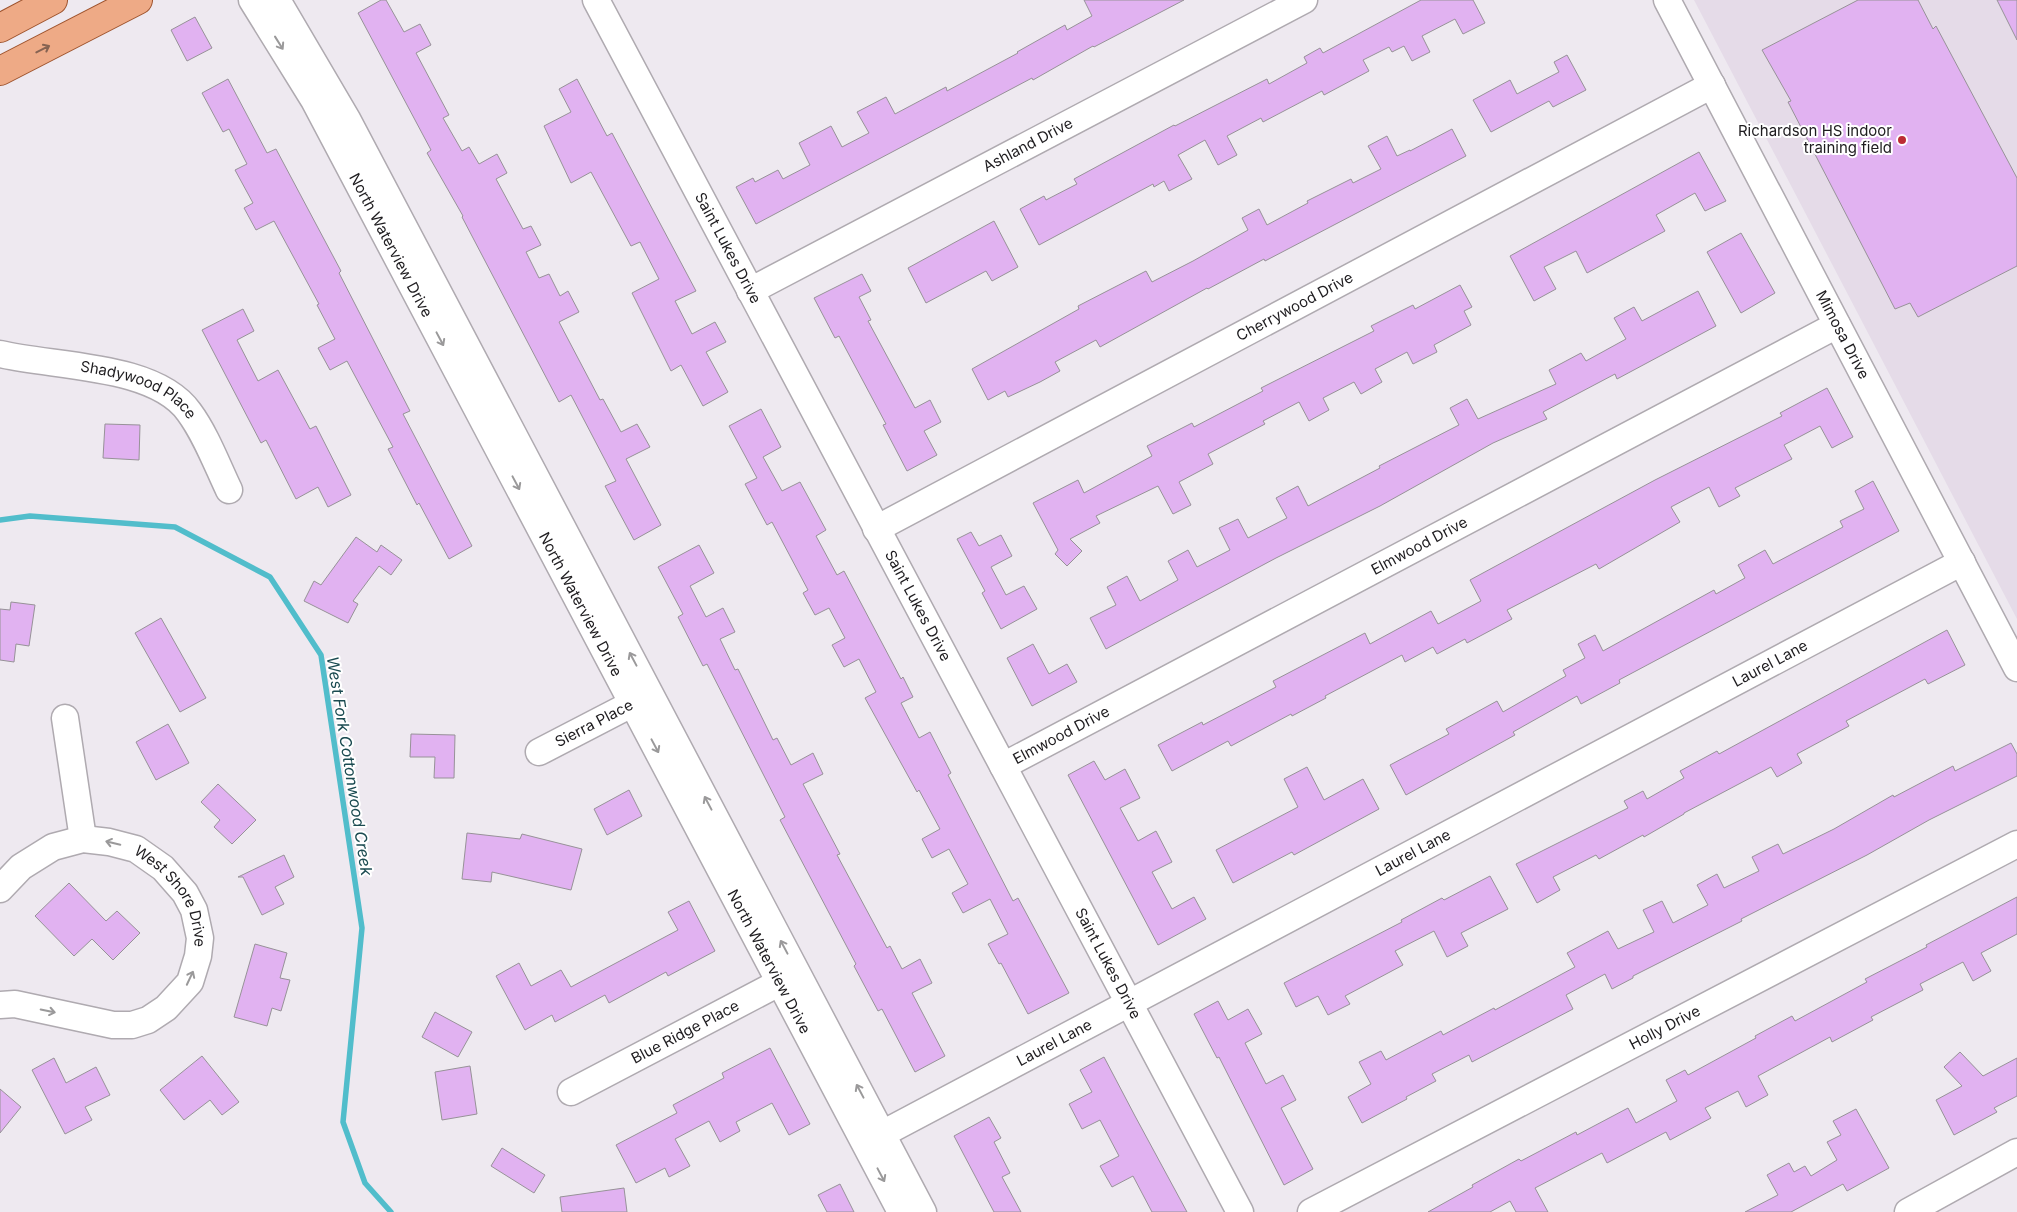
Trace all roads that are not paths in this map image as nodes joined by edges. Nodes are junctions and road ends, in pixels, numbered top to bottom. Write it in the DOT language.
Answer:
graph roads {
  1 [pos="53,0"];
  2 [pos="138,0"];
  3 [pos="252,0"];
  4 [pos="277,0"];
  5 [pos="596,0"];
  6 [pos="1304,0"];
  7 [pos="1667,0"];
  8 [pos="0,28"];
  9 [pos="0,71"];
  10 [pos="1712,85"];
  11 [pos="750,291"];
  12 [pos="1837,325"];
  13 [pos="0,354"];
  14 [pos="229,490"];
  15 [pos="876,529"];
  16 [pos="1962,562"];
  17 [pos="2017,668"];
  18 [pos="641,698"];
  19 [pos="65,718"];
  20 [pos="539,752"];
  21 [pos="1003,766"];
  22 [pos="83,839"];
  23 [pos="2017,844"];
  24 [pos="0,889"];
  25 [pos="789,978"];
  26 [pos="1128,1002"];
  27 [pos="0,1005"];
  28 [pos="571,1092"];
  29 [pos="873,1139"];
  30 [pos="2017,1152"];
  31 [pos="901,1212"];
  32 [pos="923,1212"];
  33 [pos="1240,1212"];
  34 [pos="1311,1212"];
  35 [pos="1908,1212"];
  1 -- 8 [label="main road"];
  9 -- 2 [label="main road, one-way"];
  3 -- 18 [label="street, North Waterview Drive, one-way"];
  18 -- 4 [label="street, North Waterview Drive, one-way"];
  5 -- 11 [label="street, Saint Lukes Drive"];
  6 -- 11 [label="street, Ashland Drive"];
  7 -- 10 [label="street, Mimosa Drive"];
  10 -- 12 [label="street, Mimosa Drive"];
  10 -- 15 [label="street, Cherrywood Drive"];
  11 -- 15 [label="street, Saint Lukes Drive"];
  12 -- 16 [label="street, Mimosa Drive"];
  12 -- 21 [label="street, Elmwood Drive"];
  13 -- 14 [label="street, Shadywood Place"];
  15 -- 21 [label="street, Saint Lukes Drive"];
  16 -- 17 [label="street, Mimosa Drive"];
  16 -- 26 [label="street, Laurel Lane"];
  18 -- 20 [label="street, Sierra Place"];
  18 -- 25 [label="street, North Waterview Drive"];
  19 -- 22 [label="street"];
  21 -- 26 [label="street, Saint Lukes Drive"];
  22 -- 24 [label="street, West Shore Drive"];
  27 -- 22 [label="street, West Shore Drive, one-way"];
  23 -- 34 [label="street, Holly Drive"];
  25 -- 28 [label="street, Blue Ridge Place"];
  25 -- 29 [label="street, North Waterview Drive"];
  26 -- 29 [label="street, Laurel Lane"];
  26 -- 33 [label="street, Saint Lukes Drive"];
  29 -- 31 [label="street, North Waterview Drive, one-way"];
  29 -- 32 [label="street, North Waterview Drive"];
  30 -- 35 [label="street"];
}
